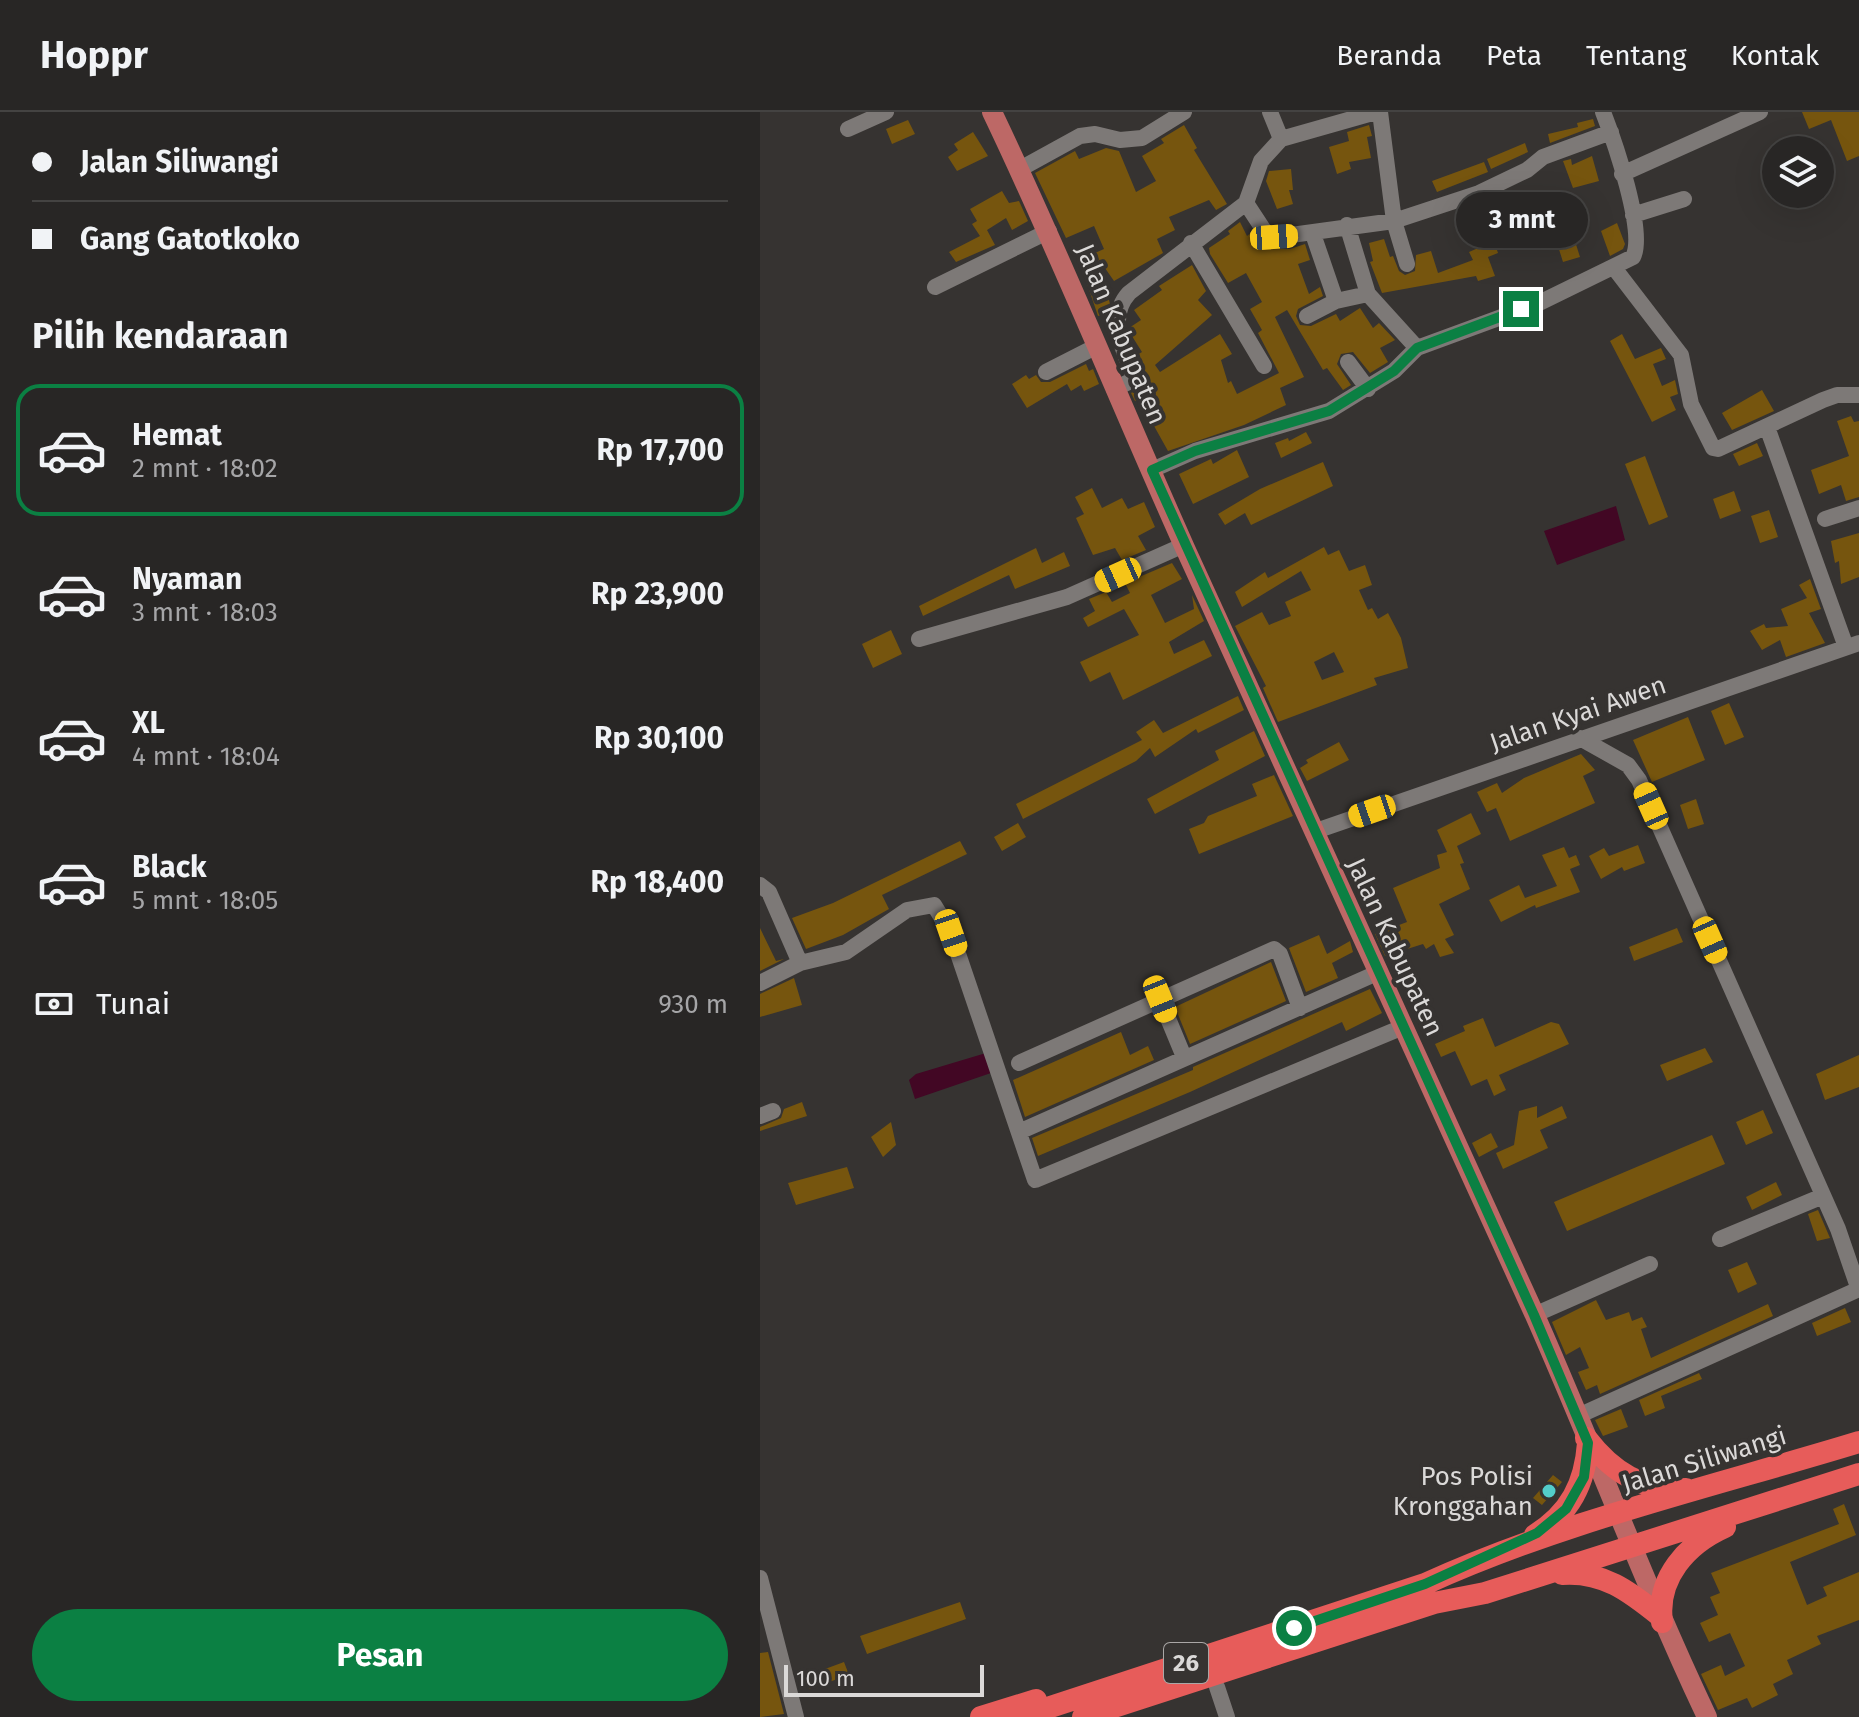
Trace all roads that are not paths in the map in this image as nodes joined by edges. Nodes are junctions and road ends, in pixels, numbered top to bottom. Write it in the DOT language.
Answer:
graph roads {
  1 [pos="886,112"];
  2 [pos="992,112"];
  3 [pos="1184,112"];
  4 [pos="1270,112"];
  5 [pos="1378,112"];
  6 [pos="1603,112"];
  7 [pos="1760,112"];
  8 [pos="848,129"];
  9 [pos="1611,132"];
  10 [pos="1281,139"];
  11 [pos="1020,169"];
  12 [pos="1622,174"];
  13 [pos="1684,199"];
  14 [pos="1246,203"];
  15 [pos="1633,215"];
  16 [pos="1394,221"];
  17 [pos="1347,225"];
  18 [pos="1049,231"];
  19 [pos="1313,234"];
  20 [pos="1191,243"];
  21 [pos="1407,264"];
  22 [pos="1615,269"];
  23 [pos="935,287"];
  24 [pos="1368,294"];
  25 [pos="1336,301"];
  26 [pos="1307,316"];
  27 [pos="1097,346"];
  28 [pos="1417,348"];
  29 [pos="1348,362"];
  30 [pos="1264,366"];
  31 [pos="1046,372"];
  32 [pos="1114,389"];
  33 [pos="1368,389"];
  34 [pos="1859,395"];
  35 [pos="1767,427"];
  36 [pos="1152,470"];
  37 [pos="1859,508"];
  38 [pos="1825,519"];
  39 [pos="1184,545"];
  40 [pos="919,639"];
  41 [pos="1853,645"];
  42 [pos="1580,738"];
  43 [pos="1313,832"];
  44 [pos="760,885"];
  45 [pos="800,963"];
  46 [pos="1377,973"];
  47 [pos="760,983"];
  48 [pos="1160,999"];
  49 [pos="1300,1008"];
  50 [pos="1403,1027"];
  51 [pos="1184,1057"];
  52 [pos="1019,1063"];
  53 [pos="1019,1132"];
  54 [pos="1823,1196"];
  55 [pos="1720,1239"];
  56 [pos="1650,1264"];
  57 [pos="1856,1291"];
  58 [pos="1534,1315"];
  59 [pos="1578,1416"];
  60 [pos="1587,1440"];
  61 [pos="1859,1442"];
  62 [pos="1859,1474"];
  63 [pos="1716,1486"];
  64 [pos="1811,1490"];
  65 [pos="1618,1516"];
  66 [pos="1630,1546"];
  67 [pos="1475,1562"];
  68 [pos="760,1578"];
  69 [pos="1519,1581"];
  70 [pos="1485,1593"];
  71 [pos="763,1604"];
  72 [pos="1356,1618"];
  73 [pos="1661,1619"];
  74 [pos="1217,1687"];
  75 [pos="796,1717"];
  76 [pos="981,1717"];
  77 [pos="1020,1717"];
  78 [pos="1083,1717"];
  79 [pos="1121,1717"];
  80 [pos="1227,1717"];
  81 [pos="1707,1717"];
  1 -- 8 [label="street"];
  2 -- 11 [label="main road, Jalan Kabupaten"];
  3 -- 11 [label="street"];
  4 -- 10 [label="street"];
  5 -- 10 [label="street"];
  5 -- 16 [label="street"];
  6 -- 9 [label="street"];
  7 -- 12 [label="street"];
  9 -- 12 [label="street"];
  9 -- 16 [label="street"];
  10 -- 14 [label="street"];
  11 -- 18 [label="main road, Jalan Kabupaten"];
  12 -- 15 [label="street"];
  13 -- 15 [label="street"];
  14 -- 19 [label="street"];
  14 -- 20 [label="street"];
  15 -- 22 [label="street"];
  16 -- 17 [label="street"];
  16 -- 21 [label="street"];
  17 -- 19 [label="street"];
  17 -- 24 [label="street"];
  18 -- 23 [label="street"];
  18 -- 27 [label="main road, Jalan Kabupaten"];
  19 -- 25 [label="street"];
  20 -- 30 [label="street"];
  20 -- 32 [label="street"];
  22 -- 28 [label="street"];
  22 -- 35 [label="street"];
  24 -- 25 [label="street"];
  24 -- 28 [label="street"];
  25 -- 26 [label="street"];
  27 -- 31 [label="street"];
  27 -- 32 [label="main road, Jalan Kabupaten"];
  28 -- 33 [label="street"];
  29 -- 33 [label="street"];
  32 -- 36 [label="main road, Jalan Kabupaten"];
  33 -- 36 [label="street"];
  34 -- 35 [label="street"];
  35 -- 41 [label="street"];
  36 -- 39 [label="main road, Jalan Kabupaten"];
  37 -- 38 [label="street"];
  39 -- 40 [label="street"];
  39 -- 43 [label="main road, Jalan Kabupaten"];
  41 -- 42 [label="street, Jalan Kyai Awen"];
  42 -- 43 [label="street, Jalan Kyai Awen"];
  42 -- 54 [label="street"];
  43 -- 46 [label="main road, Jalan Kabupaten"];
  44 -- 45 [label="street"];
  45 -- 47 [label="street"];
  45 -- 53 [label="street"];
  46 -- 49 [label="street"];
  46 -- 50 [label="main road, Jalan Kabupaten"];
  48 -- 49 [label="street"];
  48 -- 51 [label="street"];
  48 -- 52 [label="street"];
  49 -- 51 [label="street"];
  50 -- 53 [label="street"];
  50 -- 58 [label="main road, Jalan Kabupaten"];
  51 -- 53 [label="street"];
  54 -- 55 [label="street"];
  54 -- 57 [label="street"];
  56 -- 58 [label="street"];
  57 -- 59 [label="street"];
  58 -- 59 [label="main road, Jalan Kabupaten"];
  59 -- 60 [label="main road, Jalan Kabupaten"];
  60 -- 63 [label="highway"];
  60 -- 65 [label="main road, Jalan Kabupaten"];
  60 -- 67 [label="highway"];
  61 -- 63 [label="highway, Jalan Siliwangi / 26"];
  62 -- 64 [label="highway, Jalan Siliwangi / 26"];
  63 -- 65 [label="highway, Jalan Siliwangi / 26"];
  64 -- 66 [label="highway, Jalan Siliwangi / 26"];
  64 -- 73 [label="highway"];
  65 -- 66 [label="main road, Jalan Kabupaten"];
  65 -- 67 [label="highway, Jalan Siliwangi / 26"];
  66 -- 69 [label="highway, Jalan Siliwangi / 26"];
  66 -- 73 [label="main road, Jalan Kabupaten"];
  67 -- 72 [label="highway, Jalan Siliwangi / 26"];
  67 -- 76 [label="highway"];
  68 -- 71 [label="street"];
  69 -- 70 [label="highway, Jalan Siliwangi / 26"];
  69 -- 73 [label="highway"];
  70 -- 72 [label="highway, Jalan Siliwangi / 26"];
  70 -- 74 [label="highway"];
  71 -- 75 [label="street"];
  72 -- 77 [label="highway, Jalan Siliwangi / 26"];
  72 -- 78 [label="highway, Jalan Siliwangi / 26"];
  73 -- 81 [label="main road, Jalan Kabupaten"];
  74 -- 79 [label="highway"];
  74 -- 80 [label="street"];
}
